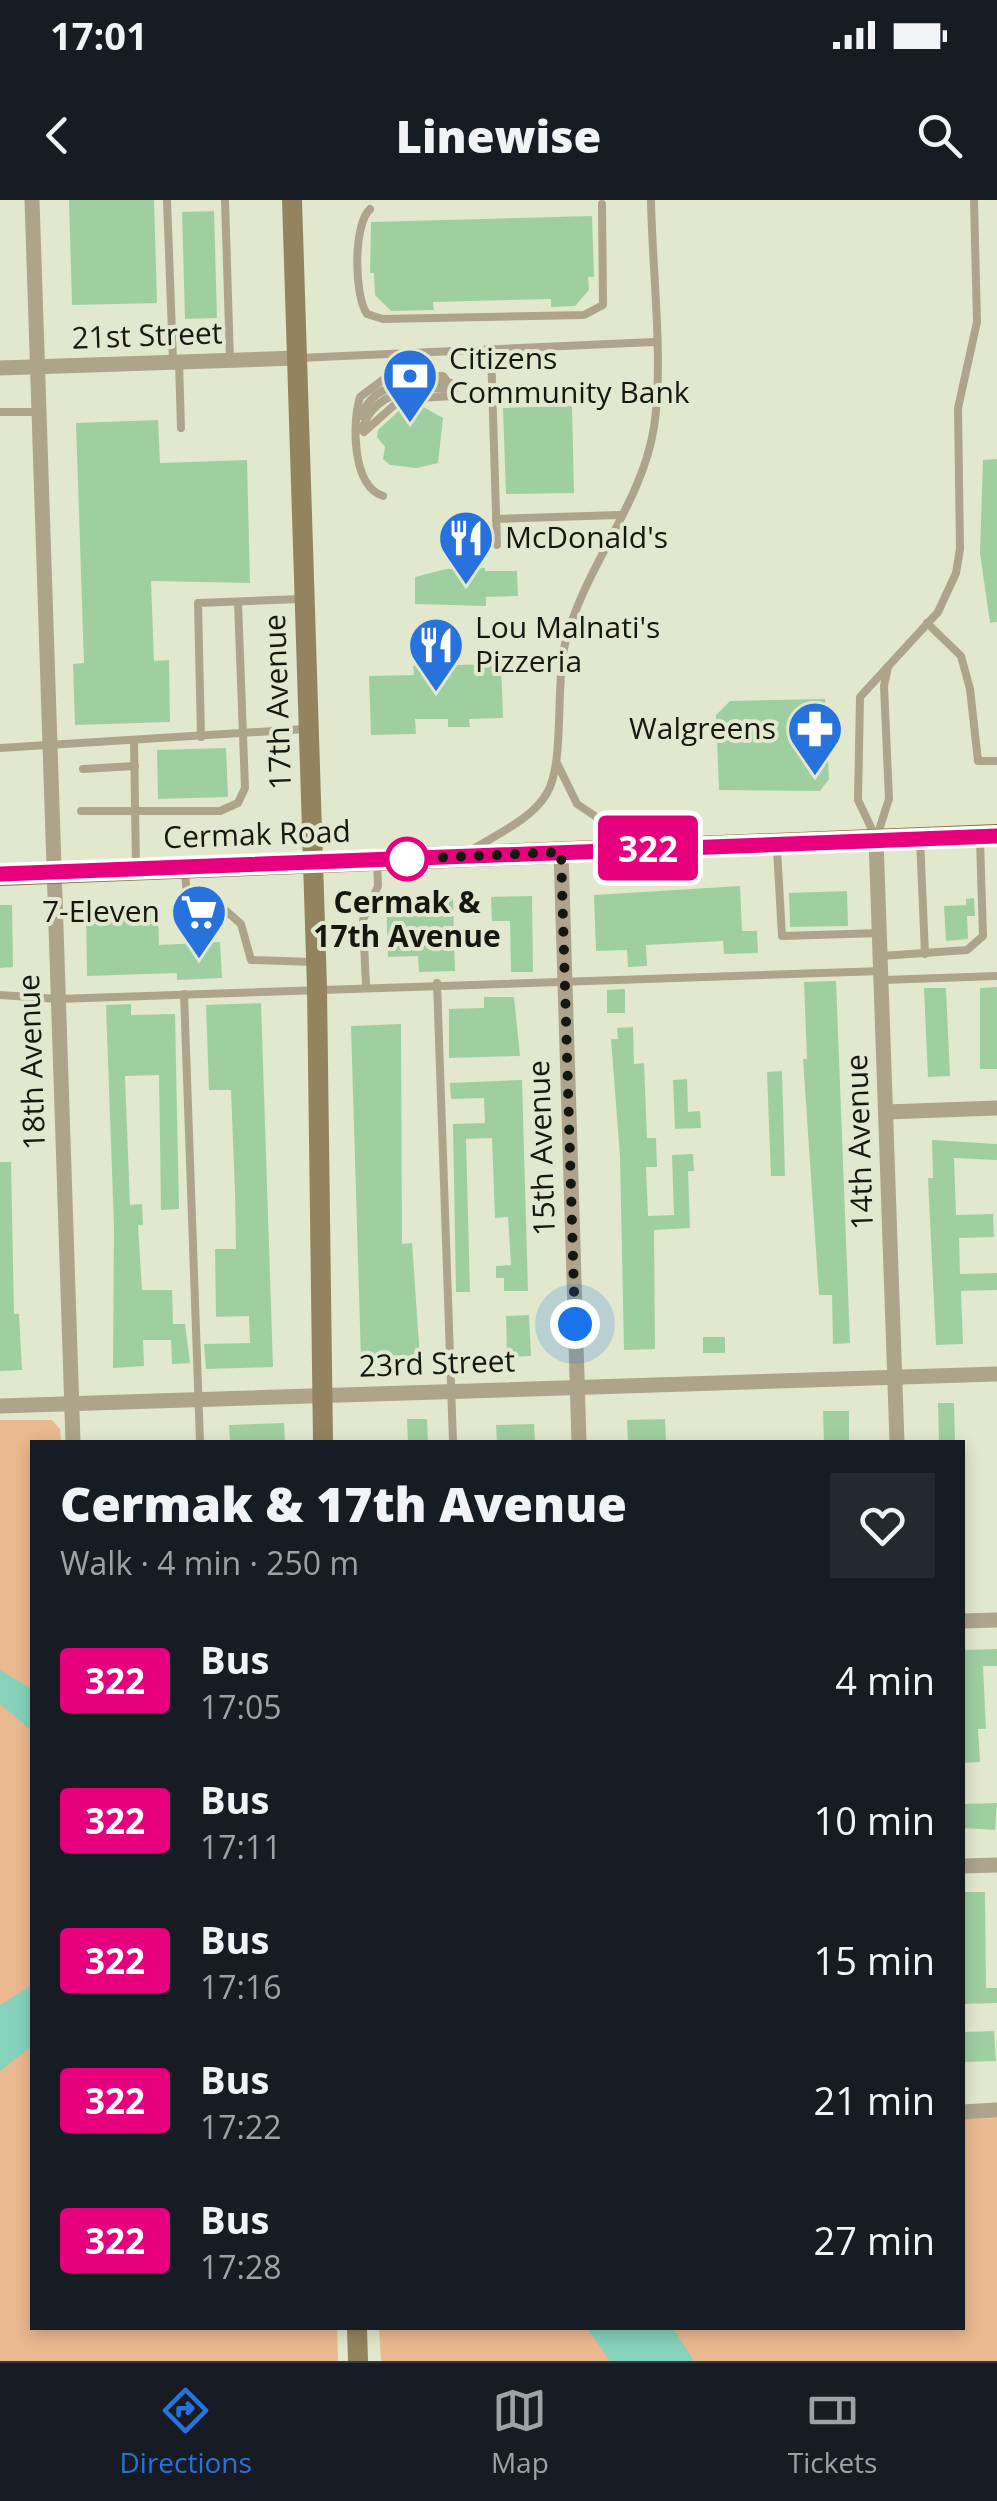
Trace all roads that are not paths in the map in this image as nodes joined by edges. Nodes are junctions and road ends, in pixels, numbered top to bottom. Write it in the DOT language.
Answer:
graph roads {
  1 [pos="32,200"];
  2 [pos="167,200"];
  3 [pos="225,200"];
  4 [pos="292,200"];
  5 [pos="651,200"];
  6 [pos="974,200"];
  7 [pos="602,204"];
  8 [pos="370,210"];
  9 [pos="654,342"];
  10 [pos="490,350"];
  11 [pos="297,358"];
  12 [pos="230,360"];
  13 [pos="176,362"];
  14 [pos="38,367"];
  15 [pos="0,368"];
  16 [pos="0,412"];
  17 [pos="39,412"];
  18 [pos="181,428"];
  19 [pos="360,446"];
  20 [pos="383,496"];
  21 [pos="619,515"];
  22 [pos="496,519"];
  23 [pos="497,545"];
  24 [pos="304,599"];
  25 [pos="238,602"];
  26 [pos="928,623"];
  27 [pos="889,663"];
  28 [pos="308,729"];
  29 [pos="244,733"];
  30 [pos="200,737"];
  31 [pos="134,741"];
  32 [pos="49,747"];
  33 [pos="0,748"];
  34 [pos="556,760"];
  35 [pos="997,761"];
  36 [pos="134,766"];
  37 [pos="83,769"];
  38 [pos="82,811"];
  39 [pos="136,811"];
  40 [pos="988,836"];
  41 [pos="920,838"];
  42 [pos="876,839"];
  43 [pos="777,843"];
  44 [pos="644,848"];
  45 [pos="561,852"];
  46 [pos="462,856"];
  47 [pos="377,860"];
  48 [pos="313,863"];
  49 [pos="185,868"];
  50 [pos="136,870"];
  51 [pos="53,873"];
  52 [pos="0,874"];
  53 [pos="880,934"];
  54 [pos="924,954"];
  55 [pos="316,962"];
  56 [pos="882,969"];
  57 [pos="997,976"];
  58 [pos="564,979"];
  59 [pos="437,982"];
  60 [pos="366,986"];
  61 [pos="318,988"];
  62 [pos="184,994"];
  63 [pos="0,995"];
  64 [pos="58,998"];
  65 [pos="997,1108"];
  66 [pos="886,1112"];
  67 [pos="997,1374"];
  68 [pos="895,1376"];
  69 [pos="577,1386"];
  70 [pos="451,1391"];
  71 [pos="321,1396"];
  72 [pos="199,1400"];
  73 [pos="72,1404"];
  74 [pos="0,1406"];
  75 [pos="73,1440"];
  76 [pos="200,1440"];
  77 [pos="323,1440"];
  78 [pos="452,1440"];
  79 [pos="579,1440"];
  80 [pos="896,1440"];
  81 [pos="997,1620"];
  82 [pos="965,1621"];
  83 [pos="997,1865"];
  84 [pos="965,1866"];
  85 [pos="997,2110"];
  86 [pos="965,2112"];
  87 [pos="357,2330"];
  88 [pos="358,2361"];
  1 -- 14 [label="street, 18th Avenue"];
  2 -- 13 [label="lane"];
  3 -- 12 [label="lane"];
  4 -- 11 [label="street, 17th Avenue"];
  5 -- 9 [label="lane"];
  6 -- 26 [label="lane"];
  7 -- 8 [label="lane"];
  9 -- 10 [label="lane"];
  9 -- 21 [label="lane"];
  10 -- 11 [label="lane"];
  10 -- 22 [label="lane"];
  11 -- 12 [label="street, 21st Street"];
  11 -- 24 [label="street, 17th Avenue"];
  12 -- 13 [label="street, 21st Street"];
  13 -- 14 [label="street, 21st Street"];
  13 -- 18 [label="lane"];
  14 -- 15 [label="street, 21st Street"];
  14 -- 17 [label="street, 18th Avenue"];
  16 -- 17 [label="lane"];
  17 -- 32 [label="street, 18th Avenue"];
  19 -- 19 [label="lane"];
  19 -- 20 [label="lane"];
  21 -- 22 [label="lane"];
  21 -- 34 [label="lane"];
  22 -- 23 [label="lane"];
  24 -- 25 [label="lane"];
  24 -- 28 [label="street, 17th Avenue"];
  25 -- 29 [label="lane"];
  25 -- 30 [label="lane"];
  26 -- 27 [label="lane"];
  26 -- 35 [label="lane"];
  27 -- 42 [label="lane"];
  27 -- 42 [label="lane"];
  28 -- 29 [label="lane"];
  28 -- 48 [label="street, 17th Avenue"];
  29 -- 30 [label="lane"];
  29 -- 39 [label="lane"];
  30 -- 31 [label="lane"];
  31 -- 32 [label="lane"];
  31 -- 36 [label="lane"];
  32 -- 33 [label="lane"];
  32 -- 51 [label="street, 18th Avenue"];
  34 -- 44 [label="lane"];
  34 -- 46 [label="lane"];
  36 -- 37 [label="lane"];
  36 -- 39 [label="lane"];
  38 -- 39 [label="lane"];
  39 -- 50 [label="lane"];
  40 -- 41 [label="main road, Cermak Road"];
  40 -- 54 [label="lane"];
  41 -- 42 [label="main road, Cermak Road"];
  41 -- 54 [label="lane"];
  42 -- 43 [label="main road, Cermak Road"];
  42 -- 53 [label="street, 14th Avenue"];
  43 -- 44 [label="main road, Cermak Road"];
  43 -- 53 [label="lane"];
  44 -- 45 [label="main road, Cermak Road"];
  45 -- 46 [label="main road, Cermak Road"];
  45 -- 58 [label="street, 15th Avenue"];
  46 -- 47 [label="main road, Cermak Road"];
  47 -- 48 [label="main road, Cermak Road"];
  47 -- 60 [label="lane"];
  48 -- 49 [label="main road, Cermak Road"];
  48 -- 55 [label="street, 17th Avenue"];
  49 -- 50 [label="main road, Cermak Road"];
  49 -- 55 [label="lane"];
  50 -- 51 [label="main road, Cermak Road"];
  51 -- 52 [label="main road, Cermak Road"];
  51 -- 64 [label="street, 18th Avenue"];
  53 -- 56 [label="street, 14th Avenue"];
  54 -- 56 [label="lane"];
  55 -- 61 [label="street, 17th Avenue"];
  56 -- 57 [label="lane"];
  56 -- 58 [label="lane"];
  56 -- 66 [label="street, 14th Avenue"];
  58 -- 59 [label="lane"];
  58 -- 69 [label="street, 15th Avenue"];
  59 -- 60 [label="lane"];
  59 -- 70 [label="lane"];
  60 -- 61 [label="lane"];
  61 -- 62 [label="lane"];
  61 -- 71 [label="street, 17th Avenue"];
  62 -- 64 [label="lane"];
  62 -- 72 [label="lane"];
  63 -- 64 [label="lane"];
  64 -- 73 [label="street, 18th Avenue"];
  65 -- 66 [label="street"];
  66 -- 68 [label="street, 14th Avenue"];
  67 -- 68 [label="street, 23rd Street"];
  68 -- 69 [label="street, 23rd Street"];
  68 -- 80 [label="street, 14th Avenue"];
  69 -- 70 [label="street, 23rd Street"];
  69 -- 79 [label="street, 15th Avenue"];
  70 -- 71 [label="street, 23rd Street"];
  70 -- 78 [label="lane"];
  71 -- 72 [label="street, 23rd Street"];
  71 -- 77 [label="street, 17th Avenue"];
  72 -- 73 [label="street, 23rd Street"];
  72 -- 76 [label="lane"];
  73 -- 74 [label="street, 23rd Street"];
  73 -- 75 [label="street, 18th Avenue"];
  81 -- 82 [label="street"];
  83 -- 84 [label="street"];
  85 -- 86 [label="street"];
  87 -- 88 [label="street"];
}
